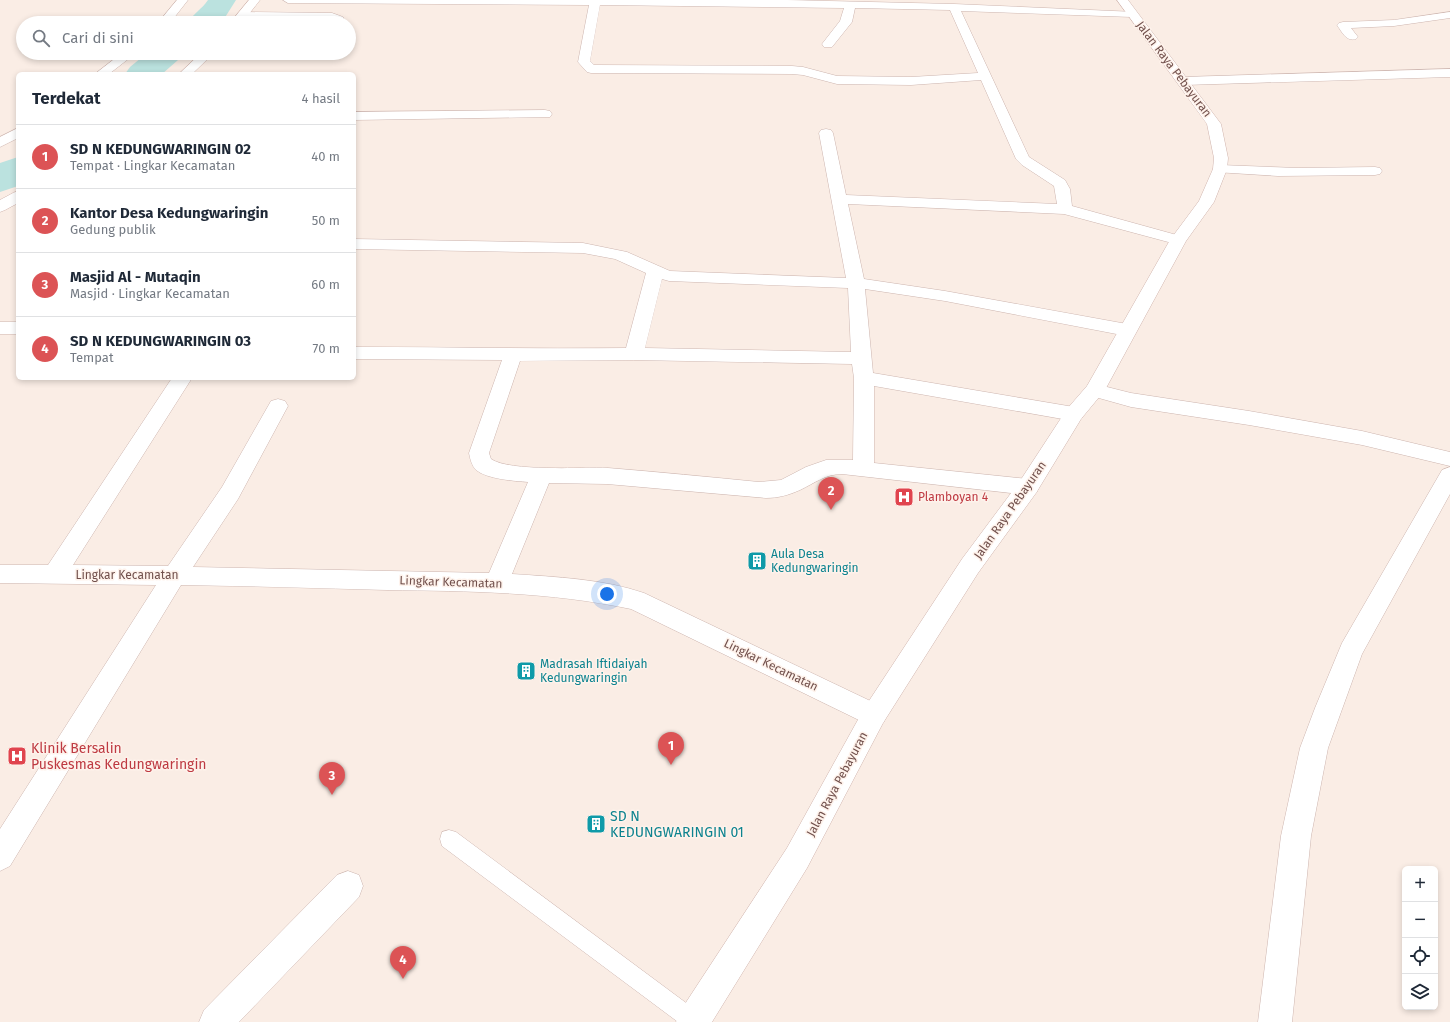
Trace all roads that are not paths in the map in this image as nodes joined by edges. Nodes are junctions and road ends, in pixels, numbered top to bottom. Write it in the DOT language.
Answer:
graph roads {
  1 [pos="183,0"];
  2 [pos="255,0"];
  3 [pos="288,0"];
  4 [pos="596,2"];
  5 [pos="773,2"];
  6 [pos="816,2"];
  7 [pos="874,3"];
  8 [pos="850,5"];
  9 [pos="954,7"];
  10 [pos="1127,7"];
  11 [pos="1450,15"];
  12 [pos="170,16"];
  13 [pos="242,16"];
  14 [pos="1352,37"];
  15 [pos="828,44"];
  16 [pos="120,60"];
  17 [pos="200,60"];
  18 [pos="104,72"];
  19 [pos="187,72"];
  20 [pos="1450,73"];
  21 [pos="986,76"];
  22 [pos="1184,81"];
  23 [pos="546,114"];
  24 [pos="356,116"];
  25 [pos="16,133"];
  26 [pos="826,133"];
  27 [pos="0,143"];
  28 [pos="1220,169"];
  29 [pos="1375,171"];
  30 [pos="16,197"];
  31 [pos="838,199"];
  32 [pos="0,207"];
  33 [pos="1065,209"];
  34 [pos="1178,240"];
  35 [pos="356,244"];
  36 [pos="655,272"];
  37 [pos="856,283"];
  38 [pos="0,328"];
  39 [pos="16,328"];
  40 [pos="1127,330"];
  41 [pos="356,353"];
  42 [pos="634,354"];
  43 [pos="513,355"];
  44 [pos="860,358"];
  45 [pos="864,378"];
  46 [pos="181,380"];
  47 [pos="1095,390"];
  48 [pos="278,406"];
  49 [pos="1074,414"];
  50 [pos="1450,459"];
  51 [pos="863,468"];
  52 [pos="542,475"];
  53 [pos="1450,475"];
  54 [pos="1028,487"];
  55 [pos="0,574"];
  56 [pos="55,574"];
  57 [pos="175,575"];
  58 [pos="497,583"];
  59 [pos="874,716"];
  60 [pos="449,839"];
  61 [pos="0,856"];
  62 [pos="348,886"];
  63 [pos="216,1022"];
  64 [pos="693,1022"];
  65 [pos="1275,1022"];
  1 -- 12 [label="street"];
  2 -- 13 [label="street"];
  3 -- 4 [label="street"];
  4 -- 5 [label="street"];
  4 -- 21 [label="street"];
  5 -- 6 [label="street"];
  6 -- 8 [label="street"];
  7 -- 8 [label="street"];
  7 -- 9 [label="street"];
  8 -- 15 [label="street"];
  9 -- 10 [label="street"];
  9 -- 21 [label="street"];
  10 -- 22 [label="street, Jalan Raya Pebayuran"];
  11 -- 14 [label="street"];
  16 -- 18 [label="street"];
  17 -- 19 [label="street"];
  20 -- 22 [label="street"];
  21 -- 33 [label="street"];
  22 -- 28 [label="street, Jalan Raya Pebayuran"];
  23 -- 24 [label="street"];
  25 -- 27 [label="street"];
  26 -- 31 [label="street"];
  28 -- 29 [label="street"];
  28 -- 34 [label="street, Jalan Raya Pebayuran"];
  30 -- 32 [label="street"];
  31 -- 33 [label="street"];
  31 -- 37 [label="street"];
  33 -- 34 [label="street"];
  34 -- 40 [label="street, Jalan Raya Pebayuran"];
  35 -- 36 [label="street"];
  36 -- 37 [label="street"];
  36 -- 42 [label="street"];
  37 -- 40 [label="street"];
  37 -- 44 [label="street"];
  38 -- 39 [label="street"];
  40 -- 47 [label="street, Jalan Raya Pebayuran"];
  41 -- 43 [label="street"];
  42 -- 43 [label="street"];
  42 -- 44 [label="street"];
  43 -- 52 [label="street"];
  44 -- 45 [label="street"];
  45 -- 49 [label="street"];
  45 -- 51 [label="street"];
  46 -- 56 [label="street"];
  47 -- 49 [label="street, Jalan Raya Pebayuran"];
  47 -- 50 [label="street"];
  48 -- 57 [label="street"];
  49 -- 54 [label="street, Jalan Raya Pebayuran"];
  51 -- 52 [label="street"];
  51 -- 54 [label="street"];
  52 -- 58 [label="street"];
  53 -- 65 [label="street"];
  54 -- 59 [label="street, Jalan Raya Pebayuran"];
  55 -- 56 [label="street, Lingkar Kecamatan"];
  56 -- 57 [label="street, Lingkar Kecamatan"];
  57 -- 58 [label="street, Lingkar Kecamatan"];
  57 -- 61 [label="street"];
  58 -- 59 [label="street, Lingkar Kecamatan"];
  59 -- 64 [label="street, Jalan Raya Pebayuran"];
  60 -- 64 [label="lane"];
  62 -- 63 [label="street"];
}
